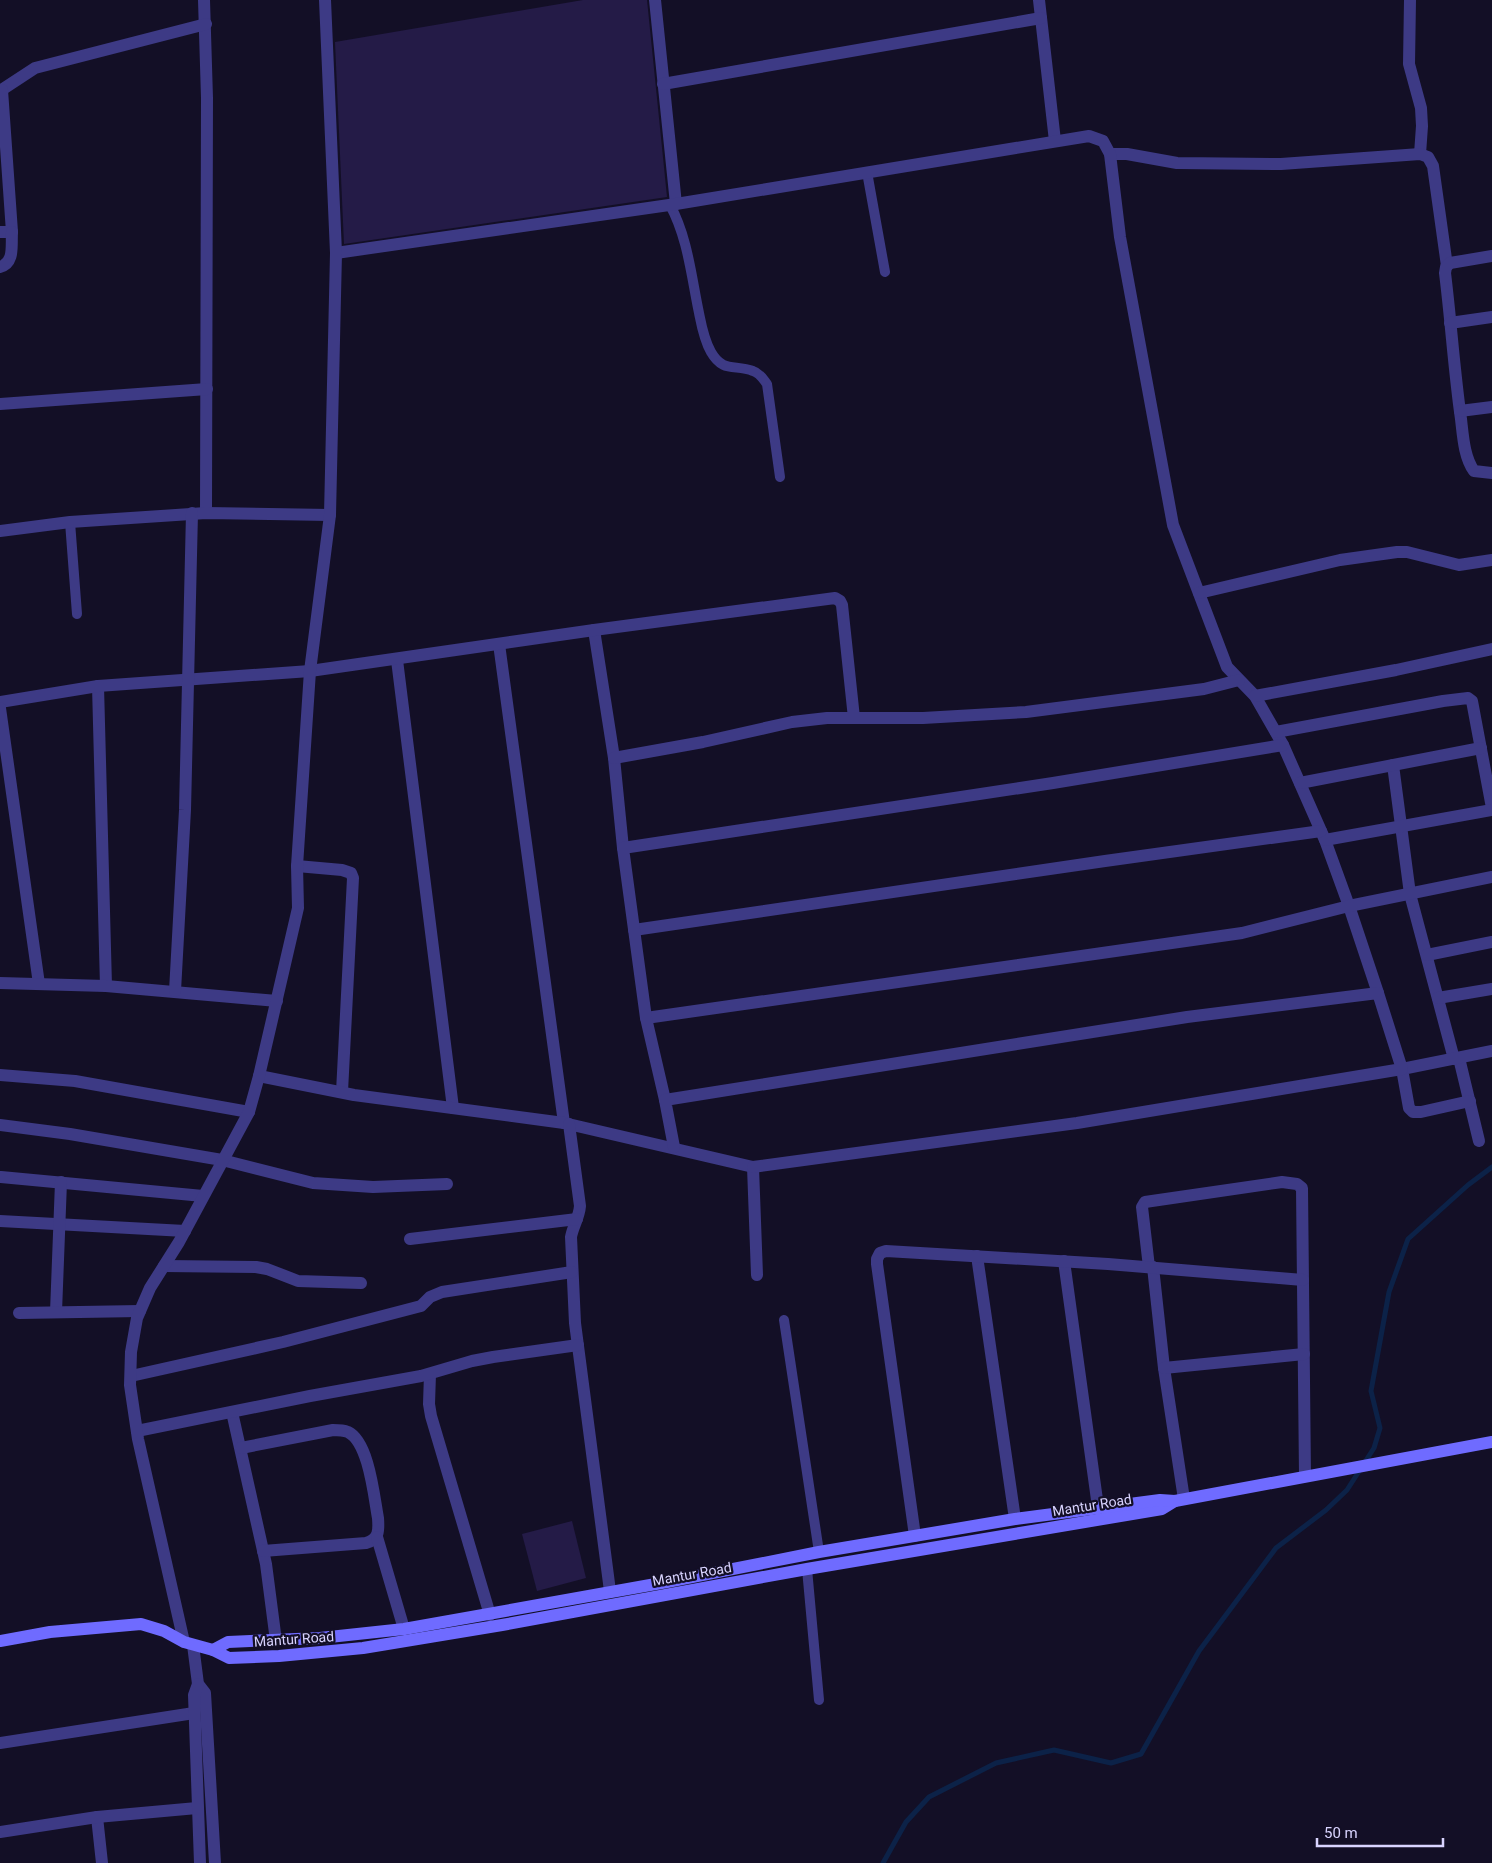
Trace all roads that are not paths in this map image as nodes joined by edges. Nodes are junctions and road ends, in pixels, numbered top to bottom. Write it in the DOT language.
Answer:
graph roads {
  1 [pos="204,0"];
  2 [pos="325,0"];
  3 [pos="655,0"];
  4 [pos="1039,0"];
  5 [pos="1410,0"];
  6 [pos="1041,18"];
  7 [pos="206,24"];
  8 [pos="664,84"];
  9 [pos="1,90"];
  10 [pos="1054,141"];
  11 [pos="1110,154"];
  12 [pos="1420,154"];
  13 [pos="867,172"];
  14 [pos="673,204"];
  15 [pos="6,232"];
  16 [pos="336,253"];
  17 [pos="1492,256"];
  18 [pos="1447,266"];
  19 [pos="0,267"];
  20 [pos="885,272"];
  21 [pos="1492,317"];
  22 [pos="1450,323"];
  23 [pos="207,389"];
  24 [pos="0,404"];
  25 [pos="1492,407"];
  26 [pos="1460,411"];
  27 [pos="1492,473"];
  28 [pos="780,478"];
  29 [pos="206,512"];
  30 [pos="192,513"];
  31 [pos="330,515"];
  32 [pos="70,522"];
  33 [pos="0,531"];
  34 [pos="1492,560"];
  35 [pos="1199,593"];
  36 [pos="77,614"];
  37 [pos="594,630"];
  38 [pos="499,644"];
  39 [pos="1492,649"];
  40 [pos="397,660"];
  41 [pos="310,671"];
  42 [pos="189,680"];
  43 [pos="1239,680"];
  44 [pos="98,686"];
  45 [pos="1255,696"];
  46 [pos="0,702"];
  47 [pos="0,708"];
  48 [pos="854,718"];
  49 [pos="1276,732"];
  50 [pos="1283,745"];
  51 [pos="1481,748"];
  52 [pos="614,758"];
  53 [pos="1393,765"];
  54 [pos="1300,783"];
  55 [pos="1492,809"];
  56 [pos="1402,826"];
  57 [pos="1323,836"];
  58 [pos="623,848"];
  59 [pos="298,866"];
  60 [pos="1492,877"];
  61 [pos="1410,894"];
  62 [pos="1350,906"];
  63 [pos="634,930"];
  64 [pos="1492,942"];
  65 [pos="1426,955"];
  66 [pos="0,983"];
  67 [pos="39,984"];
  68 [pos="106,986"];
  69 [pos="1492,989"];
  70 [pos="175,991"];
  71 [pos="1378,994"];
  72 [pos="1438,998"];
  73 [pos="277,1001"];
  74 [pos="646,1018"];
  75 [pos="1492,1051"];
  76 [pos="1457,1058"];
  77 [pos="1402,1069"];
  78 [pos="0,1076"];
  79 [pos="259,1076"];
  80 [pos="342,1092"];
  81 [pos="665,1100"];
  82 [pos="1470,1101"];
  83 [pos="453,1108"];
  84 [pos="249,1112"];
  85 [pos="567,1124"];
  86 [pos="0,1125"];
  87 [pos="1479,1141"];
  88 [pos="674,1147"];
  89 [pos="222,1160"];
  90 [pos="753,1167"];
  91 [pos="1,1177"];
  92 [pos="61,1182"];
  93 [pos="447,1184"];
  94 [pos="203,1196"];
  95 [pos="577,1219"];
  96 [pos="0,1221"];
  97 [pos="60,1224"];
  98 [pos="184,1231"];
  99 [pos="410,1238"];
  100 [pos="977,1256"];
  101 [pos="1064,1261"];
  102 [pos="164,1266"];
  103 [pos="1151,1267"];
  104 [pos="572,1272"];
  105 [pos="756,1275"];
  106 [pos="1303,1280"];
  107 [pos="361,1283"];
  108 [pos="56,1312"];
  109 [pos="140,1312"];
  110 [pos="19,1313"];
  111 [pos="784,1320"];
  112 [pos="578,1345"];
  113 [pos="1304,1354"];
  114 [pos="1164,1368"];
  115 [pos="430,1374"];
  116 [pos="131,1376"];
  117 [pos="232,1412"];
  118 [pos="137,1432"];
  119 [pos="1492,1442"];
  120 [pos="241,1448"];
  121 [pos="1305,1476"];
  122 [pos="1180,1500"];
  123 [pos="1098,1507"];
  124 [pos="1014,1519"];
  125 [pos="915,1536"];
  126 [pos="377,1537"];
  127 [pos="263,1551"];
  128 [pos="819,1552"];
  129 [pos="807,1569"];
  130 [pos="610,1591"];
  131 [pos="490,1615"];
  132 [pos="404,1630"];
  133 [pos="0,1641"];
  134 [pos="276,1641"];
  135 [pos="189,1643"];
  136 [pos="213,1650"];
  137 [pos="198,1684"];
  138 [pos="819,1700"];
  139 [pos="194,1713"];
  140 [pos="0,1743"];
  141 [pos="197,1808"];
  142 [pos="97,1817"];
  143 [pos="0,1832"];
  144 [pos="102,1863"];
  145 [pos="200,1863"];
  146 [pos="215,1863"];
  1 -- 7 [label="street"];
  2 -- 16 [label="street"];
  3 -- 8 [label="street"];
  4 -- 6 [label="street"];
  5 -- 12 [label="street"];
  6 -- 8 [label="street"];
  6 -- 10 [label="street"];
  7 -- 9 [label="street"];
  7 -- 23 [label="street"];
  8 -- 14 [label="street"];
  9 -- 15 [label="street"];
  10 -- 11 [label="street"];
  10 -- 13 [label="street"];
  11 -- 12 [label="street"];
  11 -- 35 [label="street"];
  12 -- 18 [label="street"];
  13 -- 14 [label="street"];
  13 -- 20 [label="lane"];
  14 -- 16 [label="street"];
  14 -- 28 [label="lane"];
  15 -- 19 [label="street"];
  16 -- 31 [label="street"];
  17 -- 18 [label="street"];
  18 -- 22 [label="street"];
  21 -- 22 [label="street"];
  22 -- 26 [label="street"];
  23 -- 24 [label="street"];
  23 -- 29 [label="street"];
  25 -- 26 [label="street"];
  26 -- 27 [label="street"];
  29 -- 30 [label="street"];
  29 -- 31 [label="street"];
  30 -- 32 [label="street"];
  30 -- 42 [label="street"];
  31 -- 41 [label="street"];
  32 -- 33 [label="street"];
  32 -- 36 [label="lane"];
  34 -- 35 [label="street"];
  35 -- 43 [label="street"];
  37 -- 38 [label="street"];
  37 -- 48 [label="street"];
  37 -- 52 [label="street"];
  38 -- 40 [label="street"];
  38 -- 85 [label="street"];
  39 -- 45 [label="street"];
  40 -- 41 [label="street"];
  40 -- 83 [label="street"];
  41 -- 42 [label="street"];
  41 -- 59 [label="street"];
  42 -- 44 [label="street"];
  42 -- 70 [label="street"];
  43 -- 45 [label="street"];
  43 -- 48 [label="street"];
  44 -- 46 [label="street"];
  44 -- 68 [label="street"];
  45 -- 49 [label="street"];
  47 -- 67 [label="street"];
  48 -- 52 [label="street"];
  49 -- 50 [label="street"];
  49 -- 51 [label="street"];
  50 -- 54 [label="street"];
  50 -- 58 [label="street"];
  51 -- 53 [label="street"];
  51 -- 55 [label="street"];
  52 -- 58 [label="street"];
  53 -- 54 [label="street"];
  53 -- 56 [label="street"];
  54 -- 57 [label="street"];
  55 -- 56 [label="street"];
  56 -- 57 [label="street"];
  56 -- 61 [label="street"];
  57 -- 62 [label="street"];
  57 -- 63 [label="street"];
  58 -- 63 [label="street"];
  59 -- 73 [label="street"];
  59 -- 80 [label="street"];
  60 -- 61 [label="street"];
  61 -- 62 [label="street"];
  61 -- 65 [label="street"];
  62 -- 71 [label="street"];
  62 -- 74 [label="street"];
  63 -- 74 [label="street"];
  64 -- 65 [label="street"];
  65 -- 72 [label="street"];
  66 -- 67 [label="street"];
  67 -- 68 [label="street"];
  68 -- 70 [label="street"];
  69 -- 72 [label="street"];
  70 -- 73 [label="street"];
  71 -- 77 [label="street"];
  71 -- 81 [label="street"];
  72 -- 76 [label="street"];
  73 -- 79 [label="street"];
  74 -- 81 [label="street"];
  75 -- 76 [label="street"];
  76 -- 77 [label="street"];
  76 -- 82 [label="street"];
  77 -- 82 [label="street"];
  77 -- 90 [label="street"];
  78 -- 84 [label="street"];
  79 -- 80 [label="street"];
  79 -- 84 [label="street"];
  80 -- 83 [label="street"];
  81 -- 88 [label="street"];
  82 -- 87 [label="street"];
  83 -- 85 [label="street"];
  84 -- 89 [label="street"];
  85 -- 88 [label="street"];
  85 -- 95 [label="street"];
  86 -- 89 [label="street"];
  88 -- 90 [label="street"];
  89 -- 93 [label="street"];
  89 -- 94 [label="street"];
  90 -- 105 [label="street"];
  91 -- 92 [label="street"];
  92 -- 94 [label="street"];
  92 -- 97 [label="street"];
  94 -- 98 [label="street"];
  95 -- 99 [label="street"];
  95 -- 104 [label="street"];
  96 -- 97 [label="street"];
  97 -- 98 [label="street"];
  97 -- 108 [label="street"];
  98 -- 102 [label="street"];
  100 -- 101 [label="street"];
  100 -- 124 [label="street"];
  100 -- 125 [label="street"];
  101 -- 103 [label="street"];
  101 -- 123 [label="street"];
  102 -- 107 [label="street"];
  102 -- 109 [label="street"];
  103 -- 106 [label="street"];
  103 -- 106 [label="street"];
  103 -- 114 [label="street"];
  104 -- 112 [label="street"];
  104 -- 116 [label="street"];
  106 -- 113 [label="street"];
  108 -- 109 [label="street"];
  108 -- 110 [label="street"];
  109 -- 116 [label="street"];
  111 -- 128 [label="lane"];
  112 -- 115 [label="street"];
  112 -- 130 [label="street"];
  113 -- 114 [label="street"];
  113 -- 121 [label="street"];
  114 -- 122 [label="street"];
  115 -- 117 [label="street"];
  115 -- 131 [label="street"];
  116 -- 118 [label="street"];
  117 -- 118 [label="street"];
  117 -- 120 [label="street"];
  118 -- 135 [label="street"];
  119 -- 121 [label="main road, Mantur Road"];
  120 -- 126 [label="street"];
  120 -- 127 [label="street"];
  121 -- 122 [label="main road, Mantur Road"];
  122 -- 123 [label="main road, Mantur Road"];
  122 -- 129 [label="main road, Mantur Road"];
  123 -- 124 [label="main road, Mantur Road"];
  124 -- 125 [label="main road, Mantur Road"];
  125 -- 128 [label="main road, Mantur Road"];
  126 -- 127 [label="street"];
  126 -- 132 [label="street"];
  127 -- 134 [label="street"];
  128 -- 130 [label="main road, Mantur Road"];
  129 -- 136 [label="main road, Mantur Road"];
  129 -- 138 [label="lane"];
  130 -- 131 [label="main road, Mantur Road"];
  131 -- 132 [label="main road, Mantur Road"];
  132 -- 134 [label="main road, Mantur Road"];
  133 -- 135 [label="main road, Mantur Road"];
  134 -- 136 [label="main road, Mantur Road"];
  135 -- 136 [label="main road, Mantur Road"];
  135 -- 137 [label="street"];
  137 -- 139 [label="street"];
  137 -- 146 [label="street"];
  139 -- 140 [label="street"];
  139 -- 141 [label="street"];
  141 -- 142 [label="street"];
  141 -- 145 [label="street"];
  142 -- 143 [label="street"];
  142 -- 144 [label="street"];
}
